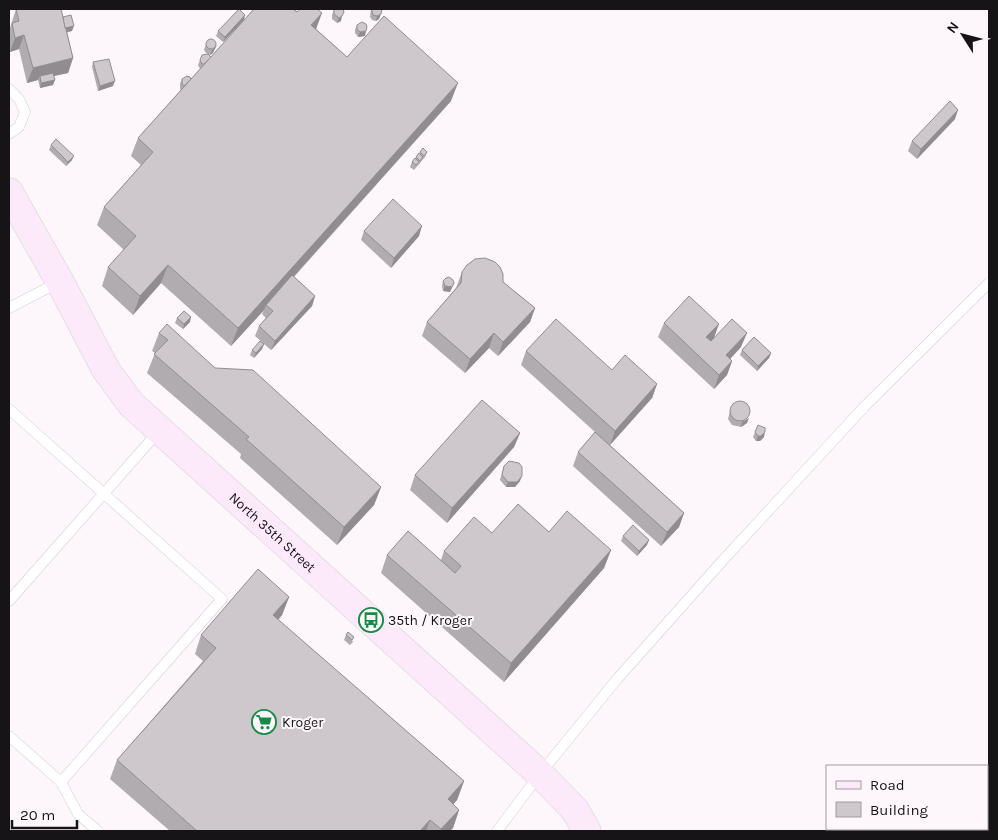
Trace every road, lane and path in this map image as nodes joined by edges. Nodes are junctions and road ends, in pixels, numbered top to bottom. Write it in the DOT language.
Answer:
graph roads {
  1 [pos="9,89"];
  2 [pos="9,134"];
  3 [pos="9,192"];
  4 [pos="60,282"];
  5 [pos="989,283"];
  6 [pos="9,308"];
  7 [pos="9,409"];
  8 [pos="159,430"];
  9 [pos="103,493"];
  10 [pos="9,600"];
  11 [pos="9,736"];
  12 [pos="540,774"];
  13 [pos="61,782"];
  14 [pos="590,830"];
  15 [pos="98,831"];
  16 [pos="497,831"];
  1 -- 2 [label="lane"];
  3 -- 4 [label="street, North 35th Street"];
  4 -- 6 [label="lane"];
  4 -- 8 [label="street, North 35th Street"];
  5 -- 12 [label="lane"];
  7 -- 9 [label="lane"];
  8 -- 9 [label="lane"];
  8 -- 12 [label="street, North 35th Street"];
  9 -- 10 [label="lane"];
  9 -- 13 [label="lane"];
  11 -- 13 [label="lane"];
  12 -- 14 [label="street, North 35th Street"];
  12 -- 16 [label="lane"];
  13 -- 15 [label="lane"];
}
